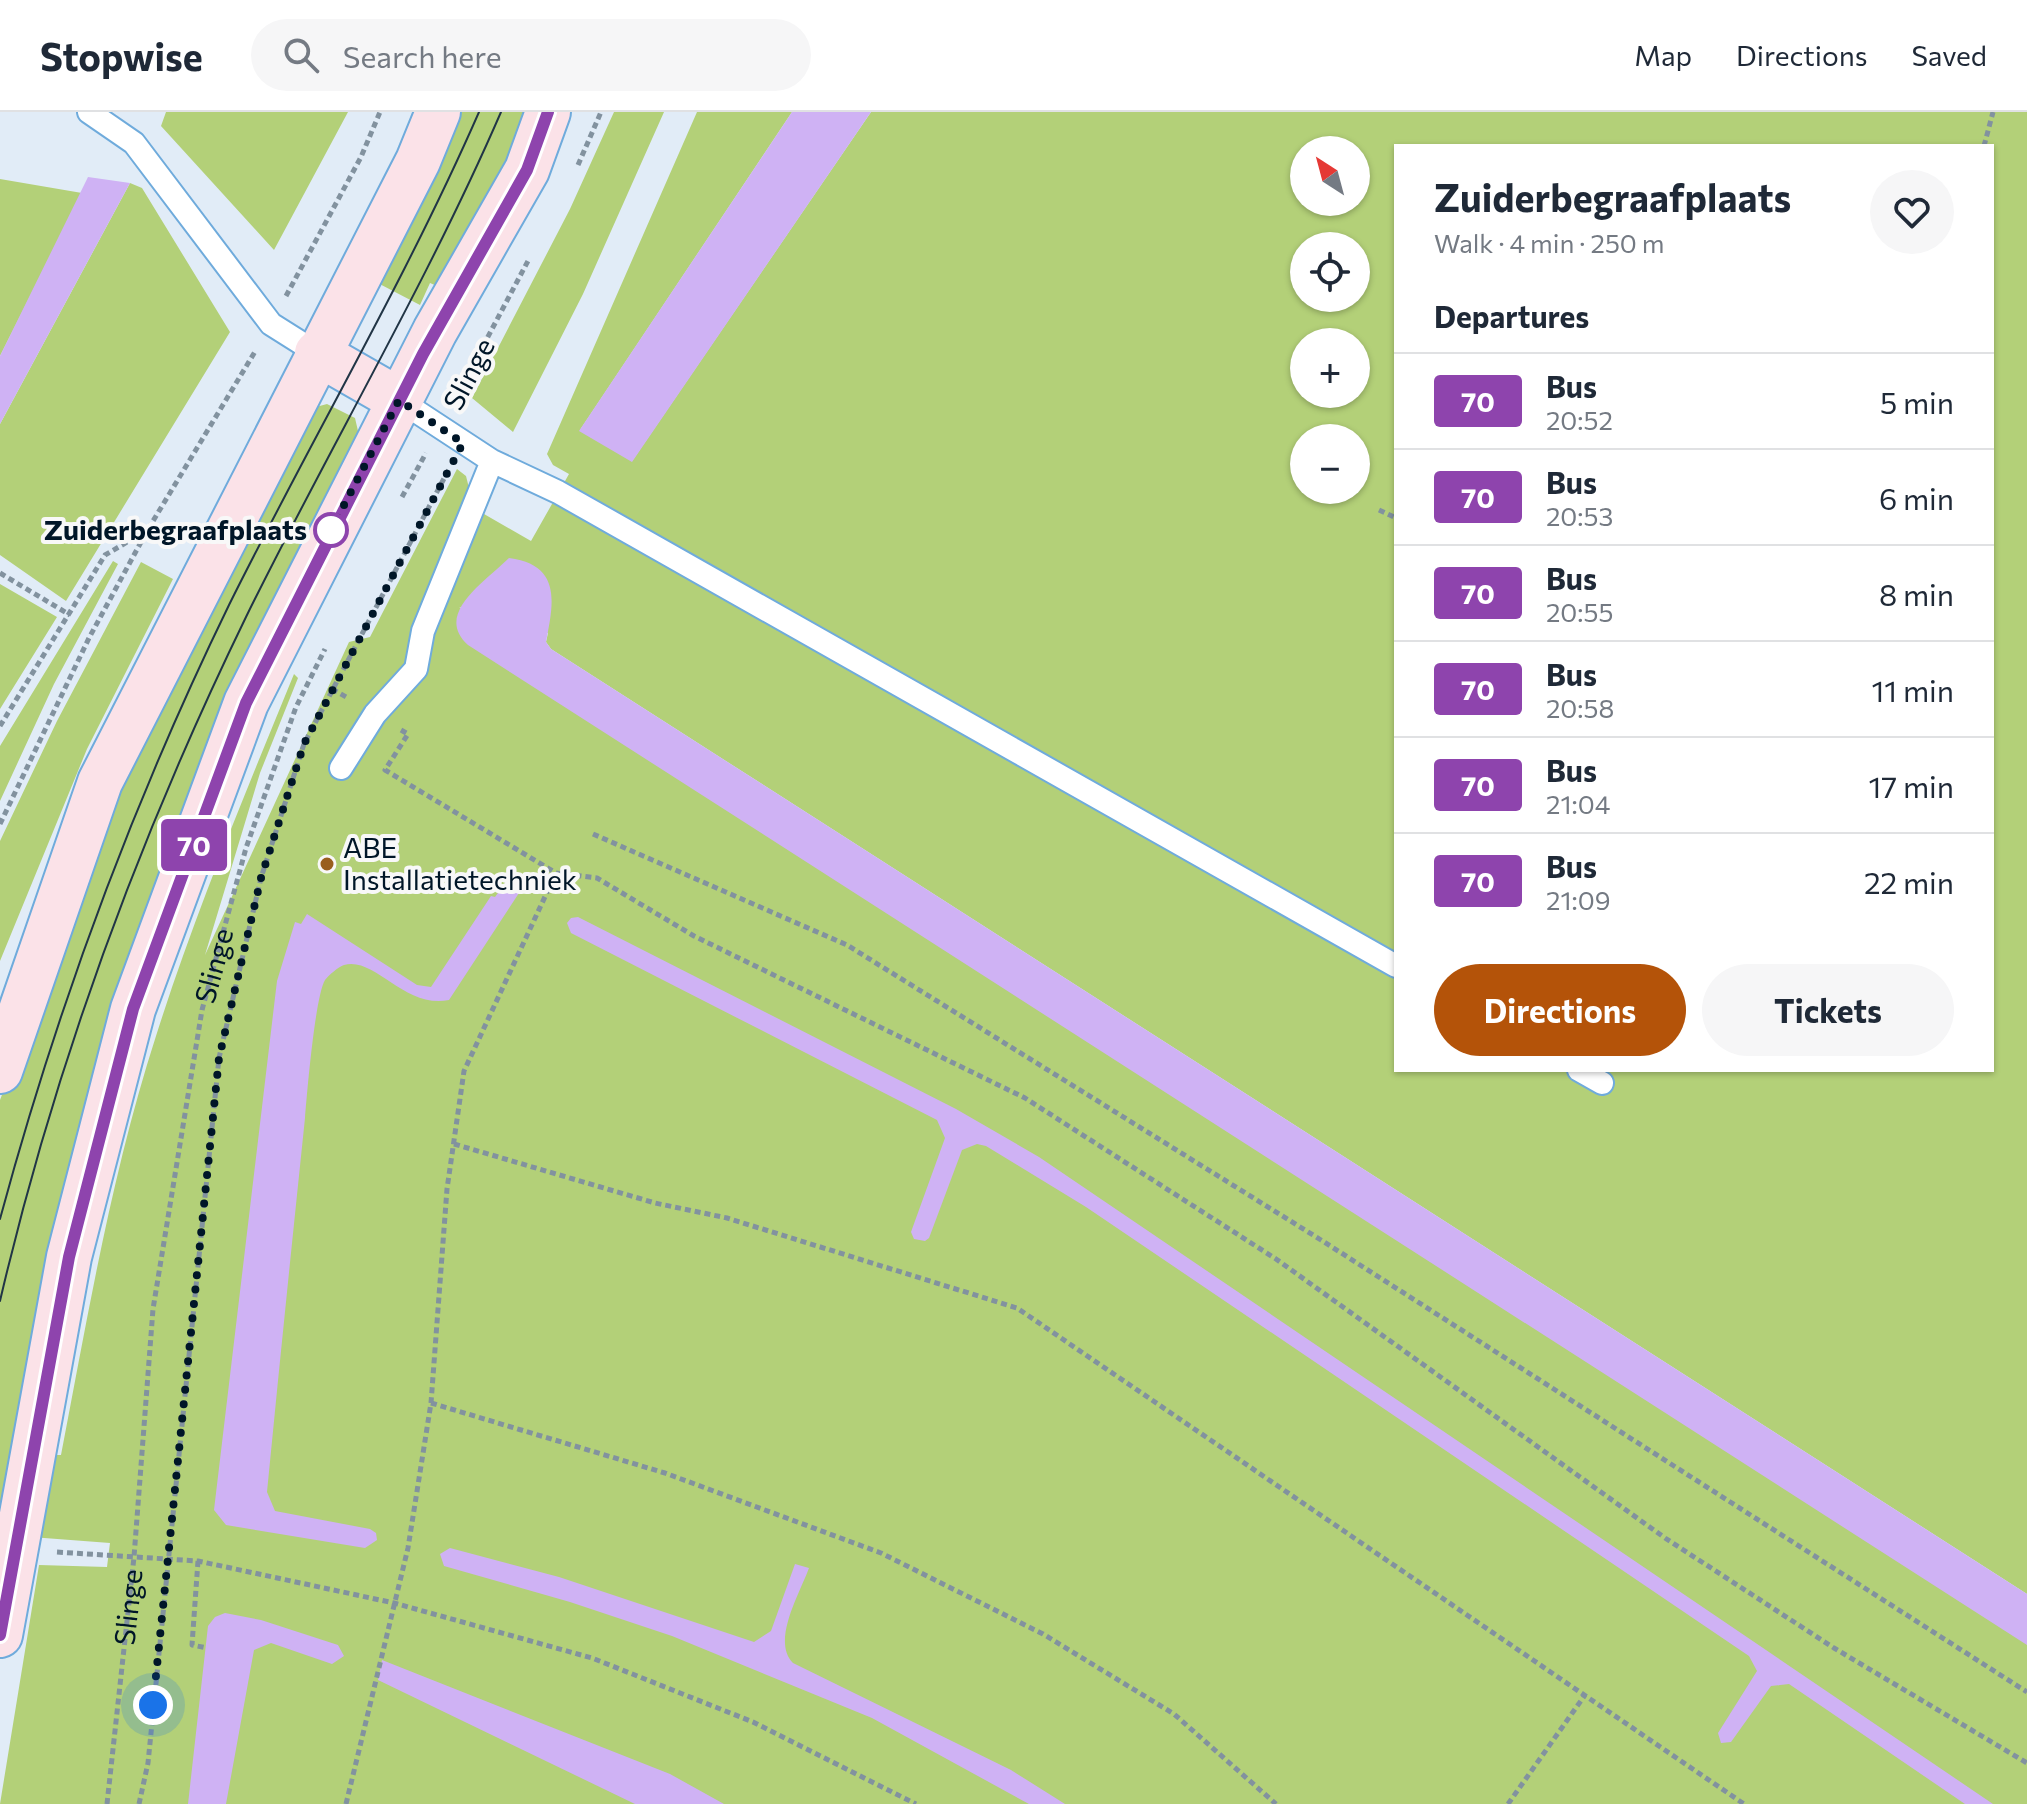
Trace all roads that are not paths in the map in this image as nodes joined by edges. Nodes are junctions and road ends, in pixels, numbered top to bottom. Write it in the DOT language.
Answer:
graph roads {
  1 [pos="89,112"];
  2 [pos="438,112"];
  3 [pos="548,112"];
  4 [pos="317,353"];
  5 [pos="399,400"];
  6 [pos="492,461"];
  7 [pos="341,768"];
  8 [pos="1394,965"];
  9 [pos="0,1071"];
  10 [pos="1583,1072"];
  11 [pos="1602,1083"];
  12 [pos="0,1635"];
  1 -- 4 [label="lane"];
  2 -- 4 [label="main road"];
  3 -- 5 [label="main road, Slinge"];
  4 -- 5 [label="main road, Slinge"];
  4 -- 9 [label="main road"];
  5 -- 6 [label="lane"];
  5 -- 12 [label="main road, Slinge"];
  6 -- 7 [label="lane"];
  6 -- 8 [label="lane"];
  10 -- 11 [label="lane"];
}
